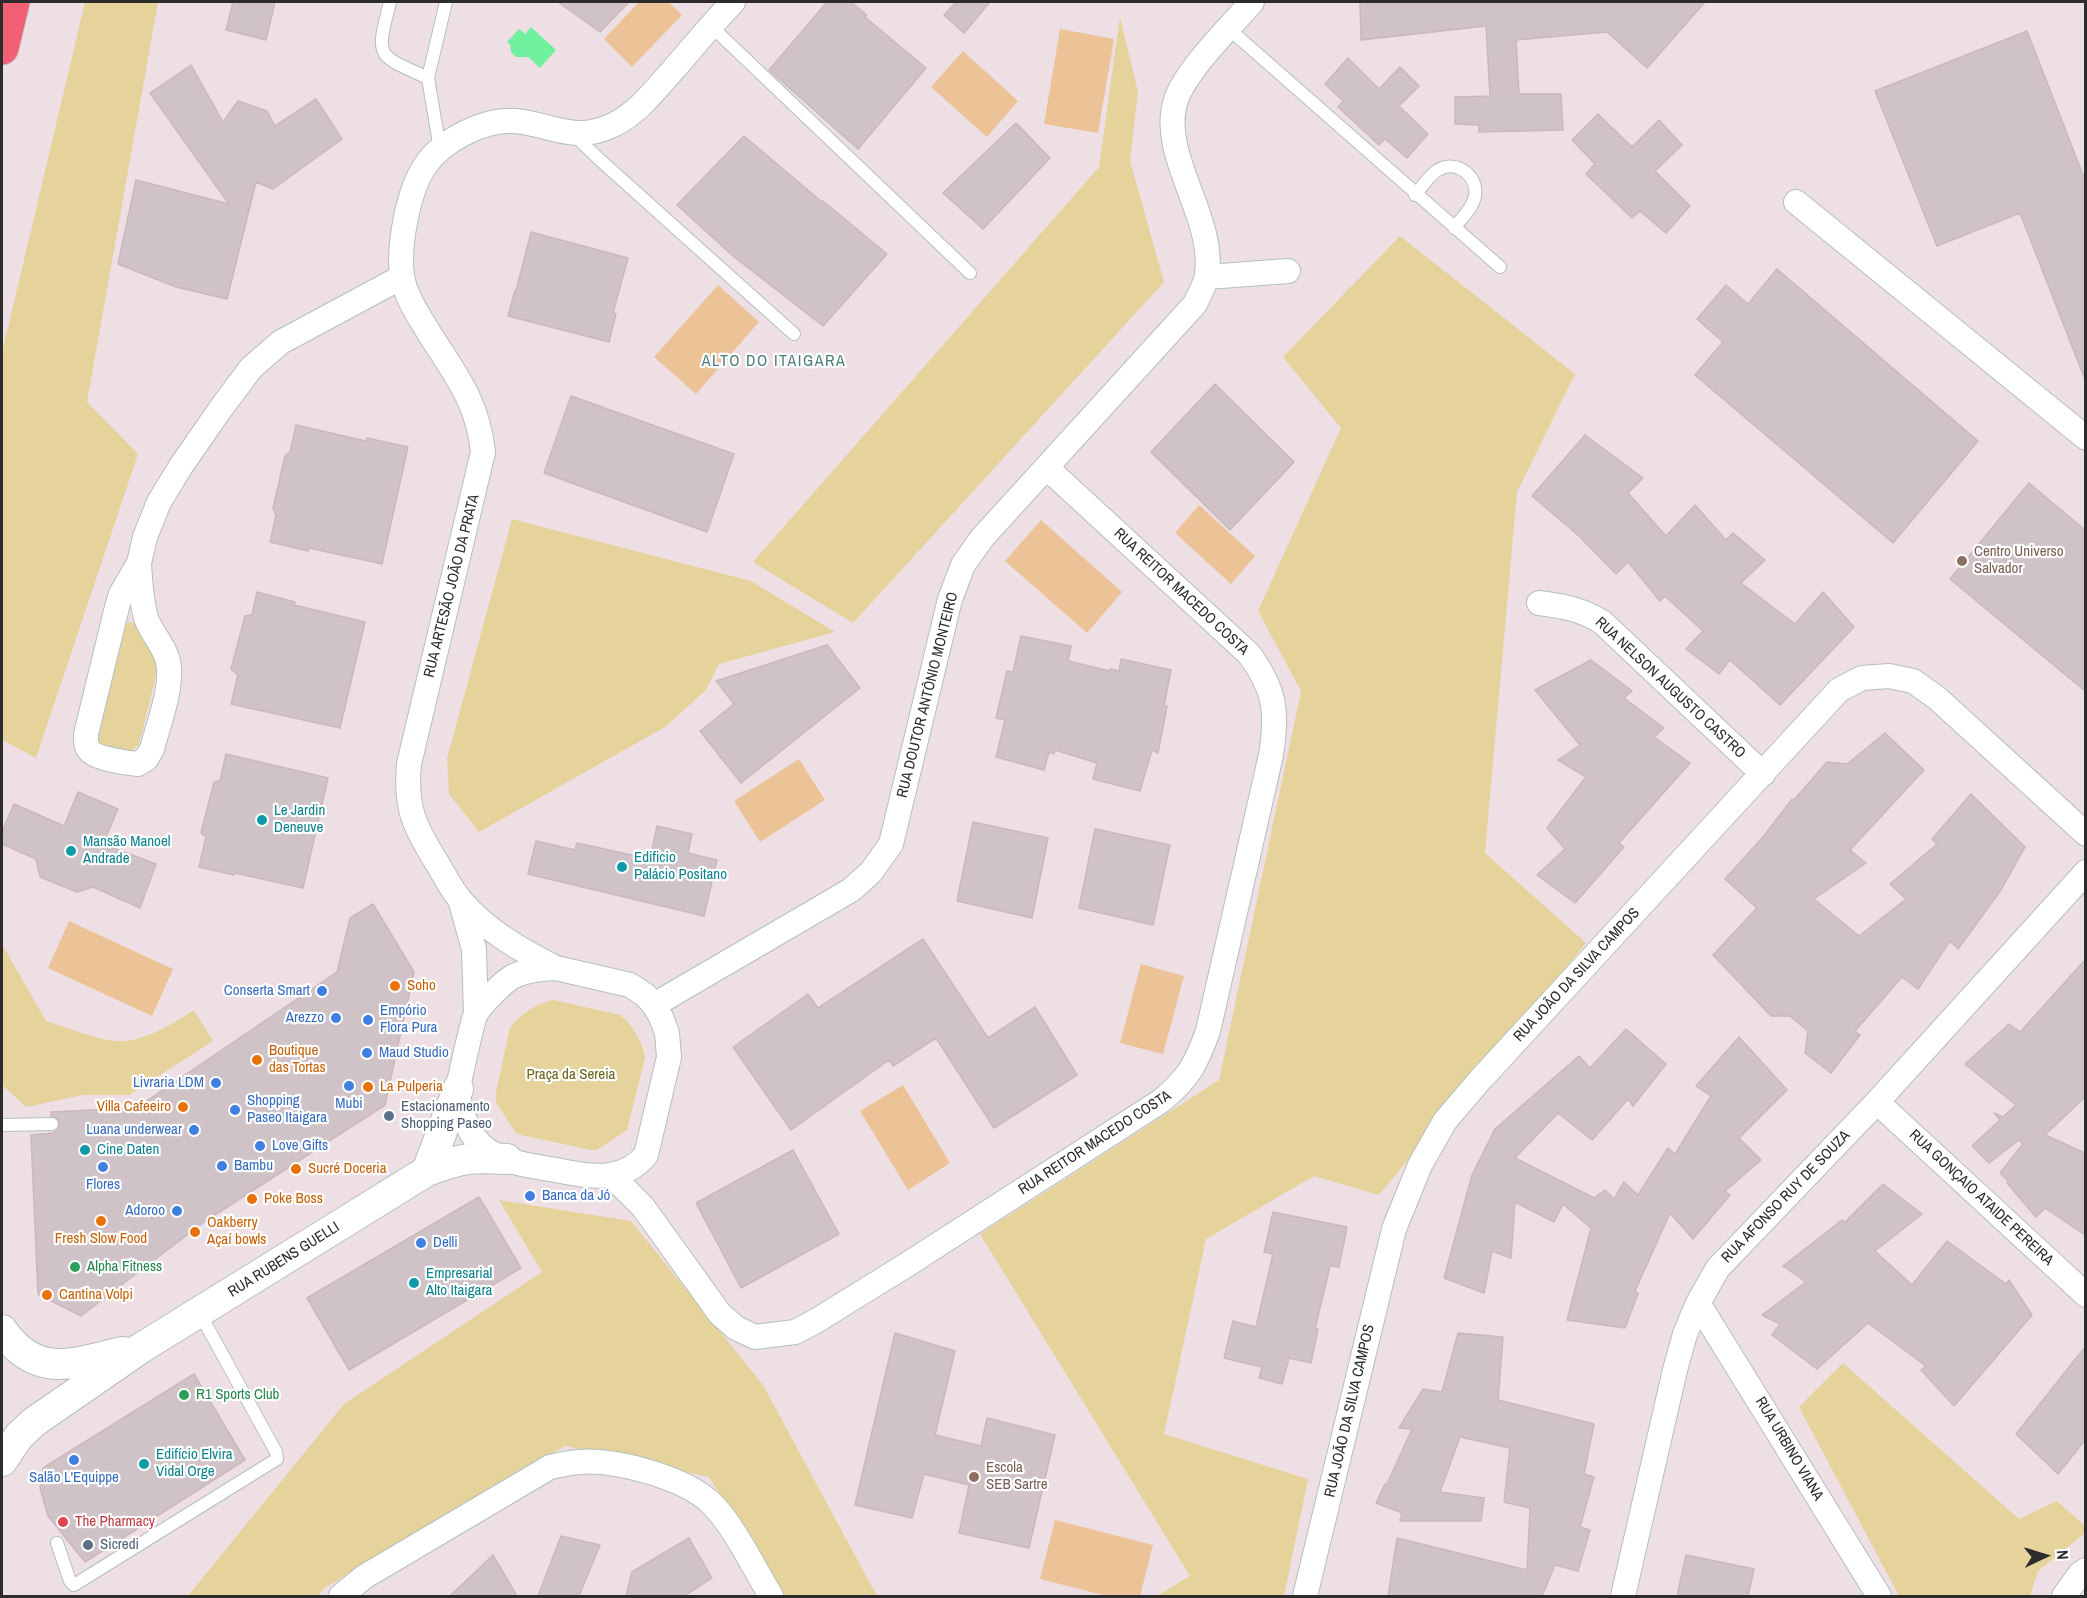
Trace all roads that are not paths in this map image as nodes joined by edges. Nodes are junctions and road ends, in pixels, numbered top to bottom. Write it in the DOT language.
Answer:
graph roads {
  1 [pos="390,2"];
  2 [pos="446,2"];
  3 [pos="1251,2"];
  4 [pos="724,9"];
  5 [pos="1229,29"];
  6 [pos="428,78"];
  7 [pos="573,134"];
  8 [pos="440,149"];
  9 [pos="1415,195"];
  10 [pos="1796,202"];
  11 [pos="1454,228"];
  12 [pos="1500,267"];
  13 [pos="1288,271"];
  14 [pos="970,273"];
  15 [pos="402,277"];
  16 [pos="1207,277"];
  17 [pos="794,334"];
  18 [pos="2085,438"];
  19 [pos="1047,468"];
  20 [pos="138,563"];
  21 [pos="1539,603"];
  22 [pos="1763,774"];
  23 [pos="2085,834"];
  24 [pos="2085,872"];
  25 [pos="460,901"];
  26 [pos="556,968"];
  27 [pos="654,1005"];
  28 [pos="476,1014"];
  29 [pos="458,1089"];
  30 [pos="1877,1102"];
  31 [pos="52,1124"];
  32 [pos="2,1125"];
  33 [pos="507,1159"];
  34 [pos="427,1171"];
  35 [pos="611,1174"];
  36 [pos="2085,1295"];
  37 [pos="1698,1303"];
  38 [pos="199,1312"];
  39 [pos="2,1330"];
  40 [pos="141,1348"];
  41 [pos="2,1461"];
  42 [pos="57,1542"];
  43 [pos="2085,1570"];
  44 [pos="1870,1593"];
  45 [pos="341,1596"];
  46 [pos="771,1596"];
  47 [pos="1305,1596"];
  48 [pos="1623,1596"];
  49 [pos="2064,1596"];
  1 -- 6 [label="lane"];
  2 -- 6 [label="lane"];
  3 -- 5 [label="street, RUA DOUTOR ANTÔNIO MONTEIRO"];
  4 -- 7 [label="street"];
  4 -- 14 [label="lane"];
  5 -- 9 [label="lane"];
  5 -- 16 [label="street, RUA DOUTOR ANTÔNIO MONTEIRO"];
  6 -- 8 [label="lane"];
  7 -- 8 [label="street"];
  7 -- 17 [label="lane"];
  8 -- 15 [label="street"];
  9 -- 11 [label="lane"];
  9 -- 11 [label="lane"];
  10 -- 18 [label="street"];
  11 -- 12 [label="lane"];
  13 -- 16 [label="street"];
  15 -- 20 [label="street"];
  15 -- 25 [label="street, RUA ARTESÃO JOÃO DA PRATA"];
  16 -- 19 [label="street, RUA DOUTOR ANTÔNIO MONTEIRO"];
  19 -- 27 [label="street, RUA DOUTOR ANTÔNIO MONTEIRO"];
  19 -- 35 [label="street, RUA REITOR MACEDO COSTA"];
  20 -- 20 [label="street"];
  21 -- 22 [label="street, RUA NELSON AUGUSTO CASTRO"];
  22 -- 23 [label="street, RUA JOÃO DA SILVA CAMPOS"];
  22 -- 47 [label="street, RUA JOÃO DA SILVA CAMPOS"];
  24 -- 30 [label="street, RUA AFONSO RUY DE SOUZA"];
  25 -- 26 [label="street, RUA ARTESÃO JOÃO DA PRATA"];
  25 -- 28 [label="street, RUA ARTESÃO JOÃO DA PRATA"];
  26 -- 27 [label="street"];
  26 -- 28 [label="street"];
  27 -- 35 [label="street"];
  28 -- 29 [label="street"];
  29 -- 33 [label="street"];
  29 -- 34 [label="street"];
  30 -- 36 [label="street, RUA GONÇAIO ATAIDE PEREIRA"];
  30 -- 37 [label="street, RUA AFONSO RUY DE SOUZA"];
  31 -- 32 [label="lane"];
  33 -- 34 [label="street, RUA RUBENS GUELLI"];
  33 -- 35 [label="street"];
  34 -- 38 [label="street, RUA RUBENS GUELLI"];
  37 -- 44 [label="street, RUA URBINO VIANA"];
  37 -- 48 [label="street, RUA AFONSO RUY DE SOUZA"];
  38 -- 40 [label="street, RUA RUBENS GUELLI"];
  38 -- 42 [label="lane"];
  39 -- 40 [label="street, RUA RUBENS GUELLI"];
  40 -- 41 [label="street, RUA RUBENS GUELLI"];
  43 -- 49 [label="street"];
  45 -- 46 [label="street"];
}
